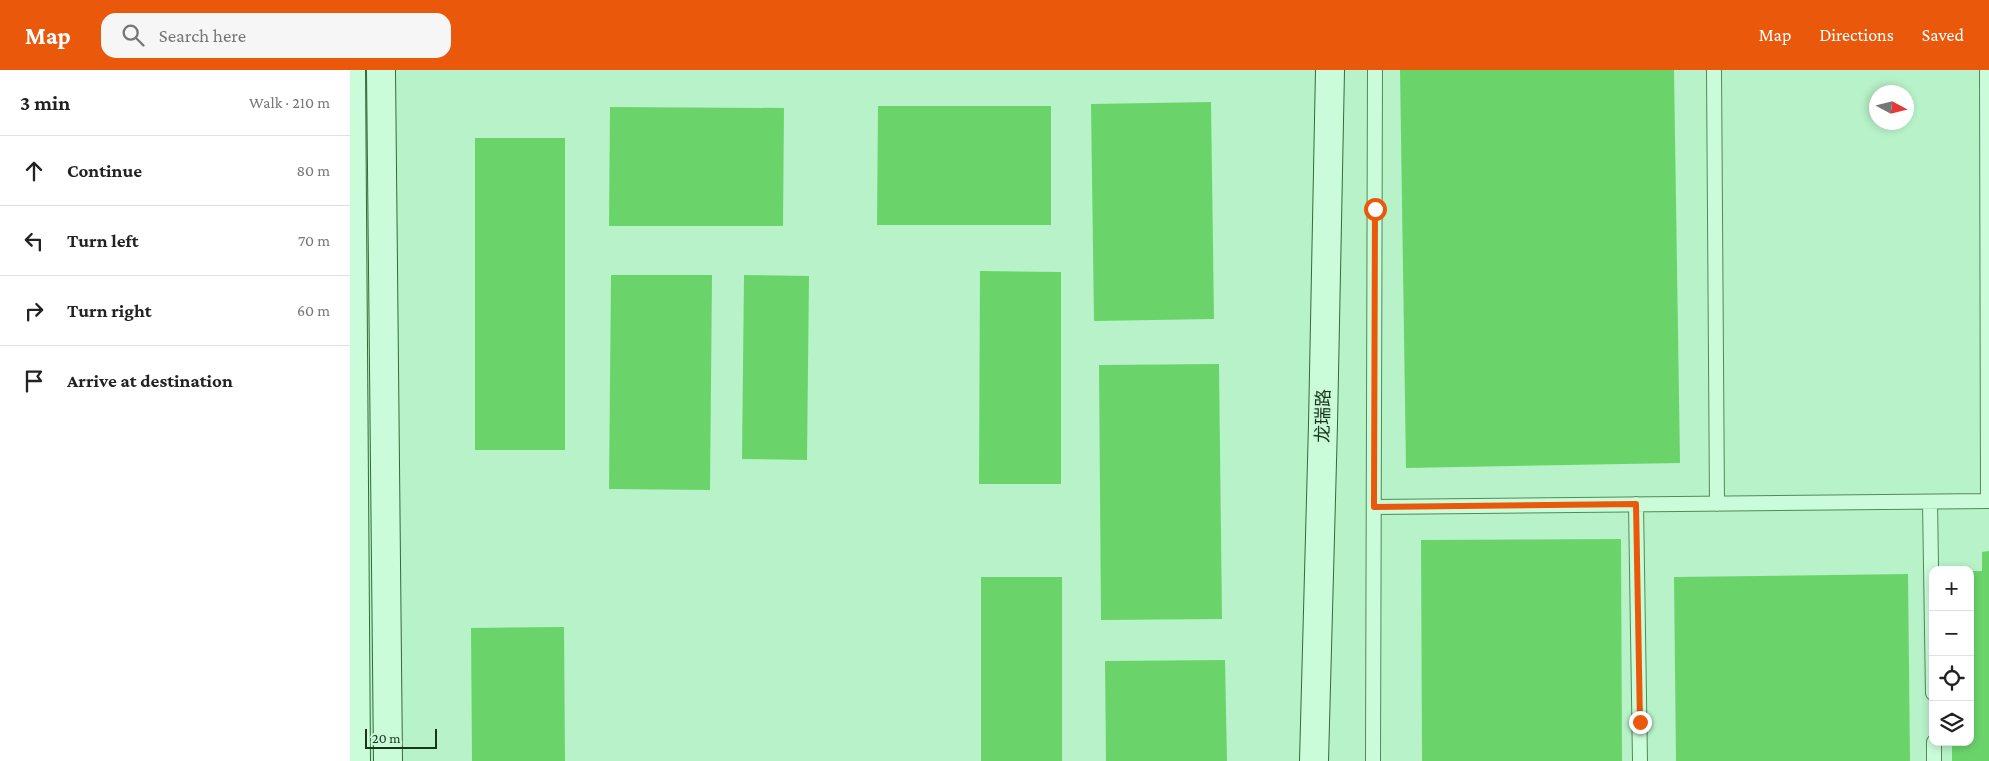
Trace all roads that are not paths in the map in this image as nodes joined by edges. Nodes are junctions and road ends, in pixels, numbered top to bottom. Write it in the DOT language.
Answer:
graph roads {
  1 [pos="351,70"];
  2 [pos="381,70"];
  3 [pos="1330,70"];
  4 [pos="1375,70"];
  5 [pos="1714,70"];
  6 [pos="1987,70"];
  7 [pos="1989,501"];
  8 [pos="1930,502"];
  9 [pos="1636,504"];
  10 [pos="1718,504"];
  11 [pos="1374,507"];
  12 [pos="1932,656"];
  13 [pos="1934,746"];
  14 [pos="356,761"];
  15 [pos="388,761"];
  16 [pos="1314,761"];
  17 [pos="1373,761"];
  18 [pos="1640,761"];
  19 [pos="1934,761"];
  1 -- 14 [label="street"];
  2 -- 15 [label="street"];
  3 -- 16 [label="street, 龙瑞路"];
  4 -- 11 [label="lane"];
  5 -- 10 [label="lane"];
  6 -- 7 [label="lane"];
  7 -- 8 [label="lane"];
  8 -- 10 [label="lane"];
  8 -- 12 [label="lane"];
  9 -- 10 [label="lane"];
  9 -- 11 [label="lane"];
  9 -- 18 [label="lane"];
  11 -- 17 [label="lane"];
  13 -- 19 [label="lane"];
}
